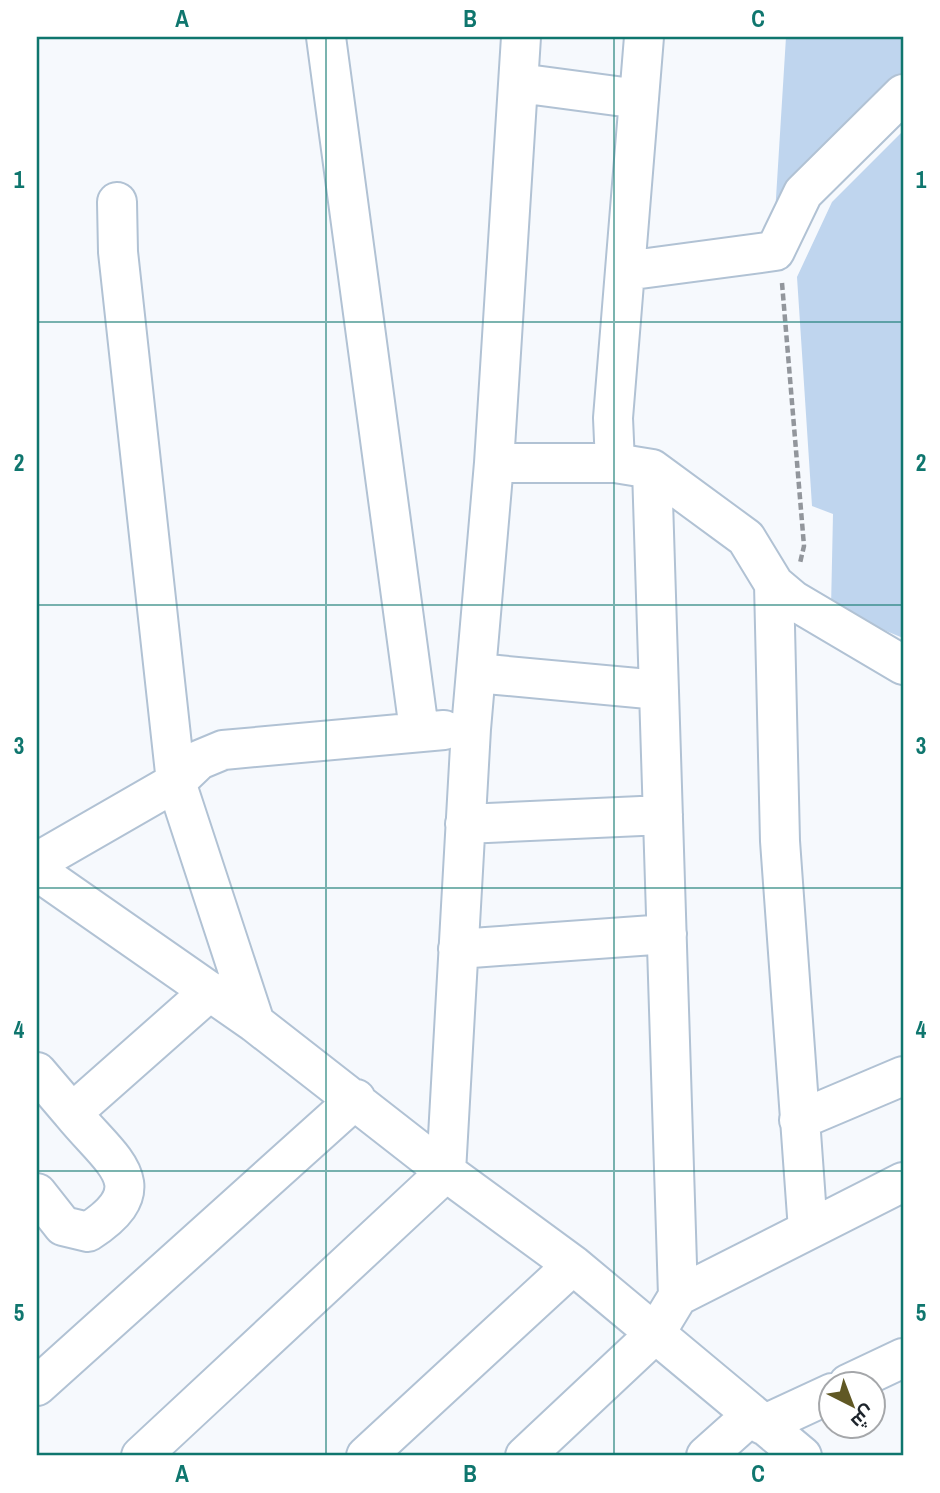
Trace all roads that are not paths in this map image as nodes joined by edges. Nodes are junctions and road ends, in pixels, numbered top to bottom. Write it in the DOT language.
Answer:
graph roads {
  1 [pos="326,37"];
  2 [pos="521,37"];
  3 [pos="644,37"];
  4 [pos="519,83"];
  5 [pos="903,94"];
  6 [pos="639,99"];
  7 [pos="117,202"];
  8 [pos="625,271"];
  9 [pos="494,463"];
  10 [pos="615,463"];
  11 [pos="652,469"];
  12 [pos="783,592"];
  13 [pos="903,663"];
  14 [pos="476,673"];
  15 [pos="660,690"];
  16 [pos="471,729"];
  17 [pos="419,730"];
  18 [pos="176,782"];
  19 [pos="663,815"];
  20 [pos="465,824"];
  21 [pos="37,862"];
  22 [pos="37,871"];
  23 [pos="667,934"];
  24 [pos="458,948"];
  25 [pos="210,991"];
  26 [pos="255,1023"];
  27 [pos="37,1072"];
  28 [pos="903,1076"];
  29 [pos="356,1099"];
  30 [pos="72,1112"];
  31 [pos="799,1120"];
  32 [pos="446,1171"];
  33 [pos="903,1182"];
  34 [pos="37,1193"];
  35 [pos="808,1230"];
  36 [pos="573,1265"];
  37 [pos="678,1296"];
  38 [pos="655,1334"];
  39 [pos="903,1358"];
  40 [pos="878,1370"];
  41 [pos="37,1385"];
  42 [pos="818,1398"];
  43 [pos="757,1420"];
  44 [pos="141,1456"];
  45 [pos="366,1456"];
  46 [pos="525,1456"];
  47 [pos="706,1456"];
  48 [pos="802,1456"];
  1 -- 17 [label="street"];
  2 -- 4 [label="street"];
  3 -- 6 [label="street"];
  4 -- 6 [label="street"];
  4 -- 9 [label="street"];
  5 -- 8 [label="street"];
  6 -- 8 [label="street"];
  7 -- 18 [label="street"];
  8 -- 10 [label="street"];
  9 -- 10 [label="street"];
  9 -- 14 [label="street"];
  10 -- 11 [label="street"];
  11 -- 12 [label="street"];
  11 -- 15 [label="street"];
  12 -- 13 [label="street"];
  12 -- 31 [label="street"];
  14 -- 15 [label="street"];
  14 -- 16 [label="street"];
  15 -- 19 [label="street"];
  16 -- 17 [label="street"];
  16 -- 20 [label="street"];
  17 -- 18 [label="street"];
  18 -- 21 [label="street"];
  18 -- 26 [label="street"];
  19 -- 20 [label="street"];
  19 -- 23 [label="street"];
  20 -- 24 [label="street"];
  22 -- 25 [label="street"];
  23 -- 24 [label="street"];
  23 -- 37 [label="street"];
  24 -- 32 [label="street"];
  25 -- 26 [label="street"];
  25 -- 30 [label="street"];
  26 -- 29 [label="street"];
  27 -- 30 [label="street"];
  28 -- 31 [label="street"];
  29 -- 32 [label="street"];
  29 -- 41 [label="street"];
  30 -- 34 [label="street"];
  31 -- 35 [label="street"];
  32 -- 36 [label="street"];
  32 -- 44 [label="street"];
  33 -- 35 [label="street"];
  35 -- 37 [label="street"];
  36 -- 38 [label="street"];
  36 -- 45 [label="street"];
  37 -- 38 [label="street"];
  38 -- 43 [label="street"];
  38 -- 46 [label="street"];
  39 -- 40 [label="street"];
  42 -- 43 [label="street"];
  43 -- 47 [label="street"];
  43 -- 48 [label="street"];
}
